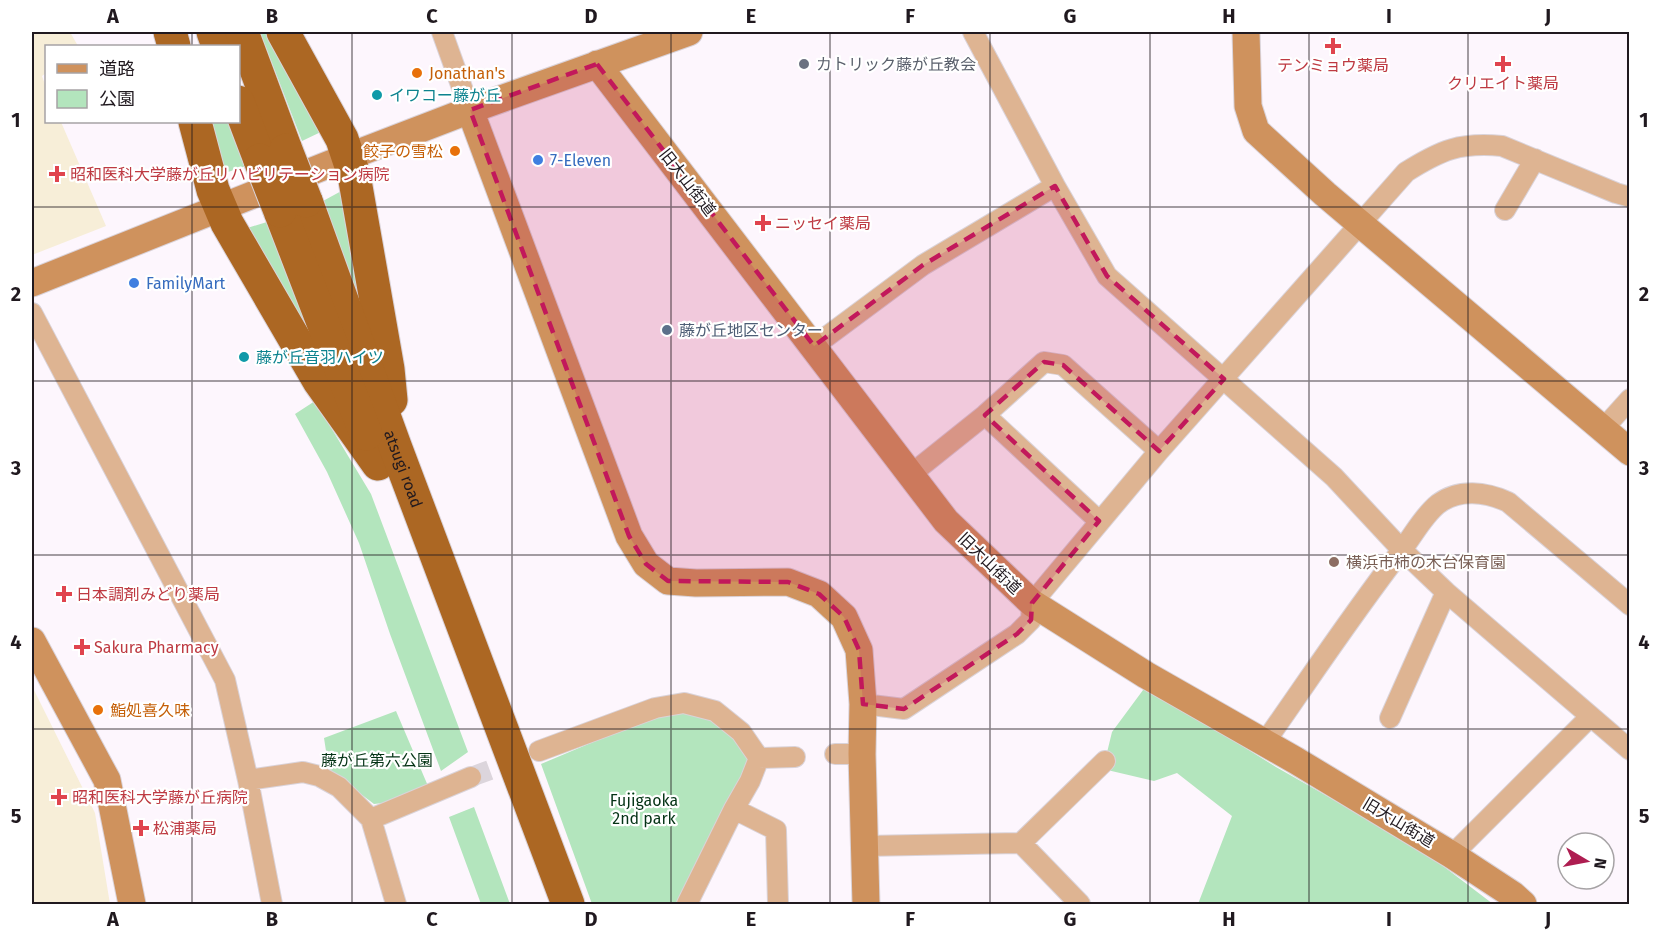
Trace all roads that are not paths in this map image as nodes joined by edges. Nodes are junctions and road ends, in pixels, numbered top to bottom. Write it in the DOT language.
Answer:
graph roads {
  1 [pos="242,32"];
  2 [pos="283,32"];
  3 [pos="442,32"];
  4 [pos="689,32"];
  5 [pos="974,32"];
  6 [pos="1245,32"];
  7 [pos="597,64"];
  8 [pos="240,105"];
  9 [pos="470,110"];
  10 [pos="195,123"];
  11 [pos="273,155"];
  12 [pos="348,157"];
  13 [pos="1535,159"];
  14 [pos="1055,186"];
  15 [pos="1629,197"];
  16 [pos="219,206"];
  17 [pos="1505,210"];
  18 [pos="1360,224"];
  19 [pos="32,283"];
  20 [pos="32,313"];
  21 [pos="814,346"];
  22 [pos="1224,379"];
  23 [pos="1629,399"];
  24 [pos="985,415"];
  25 [pos="1603,429"];
  26 [pos="1159,451"];
  27 [pos="1629,452"];
  28 [pos="386,455"];
  29 [pos="910,475"];
  30 [pos="1099,521"];
  31 [pos="1402,550"];
  32 [pos="1446,592"];
  33 [pos="1032,603"];
  34 [pos="1629,605"];
  35 [pos="32,642"];
  36 [pos="863,704"];
  37 [pos="1590,717"];
  38 [pos="1390,718"];
  39 [pos="1265,742"];
  40 [pos="1629,750"];
  41 [pos="539,751"];
  42 [pos="835,754"];
  43 [pos="862,754"];
  44 [pos="795,757"];
  45 [pos="759,758"];
  46 [pos="1105,761"];
  47 [pos="471,777"];
  48 [pos="248,780"];
  49 [pos="734,809"];
  50 [pos="371,819"];
  51 [pos="1022,843"];
  52 [pos="865,846"];
  53 [pos="1452,855"];
  54 [pos="132,904"];
  55 [pos="272,904"];
  56 [pos="396,904"];
  57 [pos="544,904"];
  58 [pos="568,904"];
  59 [pos="687,904"];
  60 [pos="778,904"];
  61 [pos="866,904"];
  62 [pos="1080,904"];
  63 [pos="1524,904"];
  1 -- 11 [label="highway, atsugi road"];
  2 -- 12 [label="highway"];
  3 -- 9 [label="street"];
  4 -- 7 [label="street"];
  5 -- 14 [label="street"];
  6 -- 18 [label="street"];
  7 -- 9 [label="street"];
  7 -- 21 [label="street, 旧大山街道"];
  8 -- 11 [label="highway, atsugi road"];
  9 -- 12 [label="street"];
  9 -- 36 [label="street"];
  10 -- 16 [label="highway"];
  11 -- 28 [label="highway, atsugi road, bridge"];
  12 -- 16 [label="street"];
  12 -- 28 [label="highway"];
  13 -- 15 [label="street"];
  13 -- 17 [label="street"];
  13 -- 18 [label="street"];
  14 -- 21 [label="street"];
  14 -- 22 [label="street"];
  16 -- 19 [label="street"];
  16 -- 28 [label="highway"];
  18 -- 22 [label="street"];
  18 -- 25 [label="street"];
  20 -- 48 [label="street"];
  21 -- 29 [label="street, 旧大山街道"];
  22 -- 26 [label="street"];
  22 -- 31 [label="street"];
  23 -- 25 [label="street"];
  24 -- 26 [label="street"];
  24 -- 29 [label="street"];
  24 -- 30 [label="street"];
  25 -- 27 [label="street"];
  26 -- 30 [label="street"];
  28 -- 57 [label="highway, atsugi road"];
  28 -- 58 [label="highway, atsugi road"];
  29 -- 33 [label="street, 旧大山街道"];
  30 -- 33 [label="street"];
  31 -- 32 [label="street"];
  31 -- 34 [label="street"];
  31 -- 39 [label="street"];
  32 -- 37 [label="street"];
  32 -- 38 [label="street"];
  33 -- 36 [label="street"];
  33 -- 39 [label="street, 旧大山街道"];
  35 -- 54 [label="street"];
  36 -- 43 [label="street"];
  37 -- 40 [label="street"];
  37 -- 53 [label="street"];
  39 -- 53 [label="street, 旧大山街道"];
  41 -- 45 [label="street"];
  42 -- 43 [label="street"];
  43 -- 52 [label="street"];
  44 -- 45 [label="street"];
  45 -- 49 [label="street"];
  46 -- 51 [label="street"];
  47 -- 50 [label="street"];
  48 -- 50 [label="street"];
  48 -- 55 [label="street"];
  49 -- 59 [label="street"];
  49 -- 60 [label="street"];
  50 -- 56 [label="street"];
  51 -- 52 [label="street"];
  51 -- 62 [label="street"];
  52 -- 61 [label="street"];
  53 -- 63 [label="street, 旧大山街道"];
}
